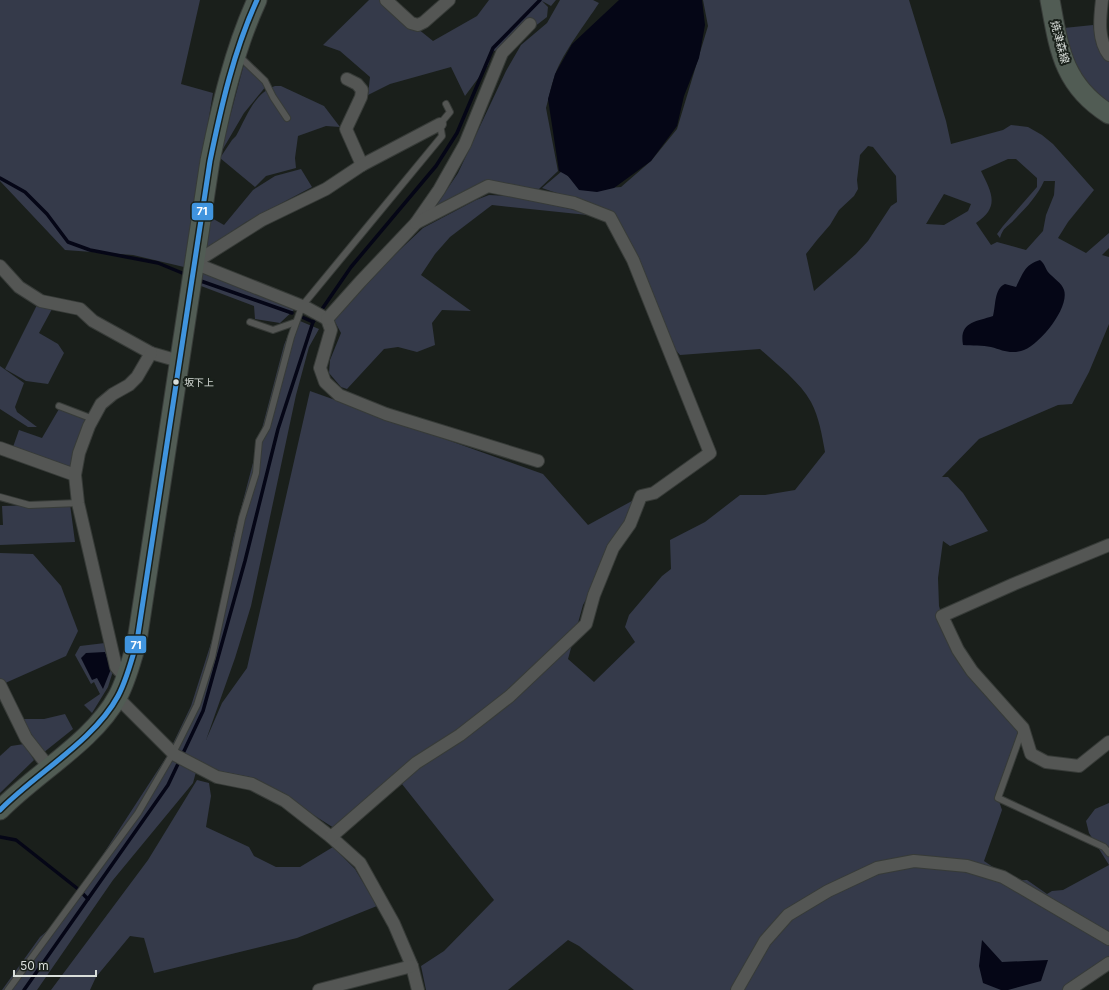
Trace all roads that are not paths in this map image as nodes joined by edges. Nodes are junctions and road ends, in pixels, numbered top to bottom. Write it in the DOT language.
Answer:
graph roads {
  1 [pos="257,0"];
  2 [pos="386,0"];
  3 [pos="449,0"];
  4 [pos="1050,0"];
  5 [pos="1102,0"];
  6 [pos="530,24"];
  7 [pos="237,55"];
  8 [pos="1109,55"];
  9 [pos="347,79"];
  10 [pos="446,104"];
  11 [pos="1109,114"];
  12 [pos="286,118"];
  13 [pos="440,124"];
  14 [pos="362,165"];
  15 [pos="416,223"];
  16 [pos="0,266"];
  17 [pos="193,273"];
  18 [pos="304,307"];
  19 [pos="325,318"];
  20 [pos="250,322"];
  21 [pos="296,322"];
  22 [pos="151,353"];
  23 [pos="179,361"];
  24 [pos="59,406"];
  25 [pos="93,419"];
  26 [pos="0,448"];
  27 [pos="538,462"];
  28 [pos="75,475"];
  29 [pos="0,498"];
  30 [pos="78,503"];
  31 [pos="1109,545"];
  32 [pos="125,677"];
  33 [pos="0,685"];
  34 [pos="117,697"];
  35 [pos="1023,728"];
  36 [pos="1109,742"];
  37 [pos="174,754"];
  38 [pos="48,766"];
  39 [pos="0,810"];
  40 [pos="331,837"];
  41 [pos="1109,853"];
  42 [pos="1109,939"];
  43 [pos="1109,963"];
  44 [pos="412,966"];
  45 [pos="8,990"];
  46 [pos="319,990"];
  47 [pos="418,990"];
  48 [pos="738,990"];
  49 [pos="1069,990"];
  1 -- 7 [label="main road"];
  2 -- 3 [label="street"];
  4 -- 11 [label="main road, 焼津森線"];
  5 -- 8 [label="street"];
  6 -- 15 [label="street"];
  7 -- 12 [label="lane"];
  7 -- 17 [label="main road"];
  9 -- 14 [label="street"];
  10 -- 13 [label="lane"];
  13 -- 14 [label="street"];
  13 -- 18 [label="lane"];
  14 -- 17 [label="street"];
  15 -- 19 [label="street"];
  15 -- 40 [label="street"];
  16 -- 22 [label="street"];
  17 -- 18 [label="street"];
  17 -- 23 [label="main road"];
  18 -- 19 [label="street"];
  18 -- 21 [label="lane"];
  19 -- 27 [label="street"];
  20 -- 21 [label="lane"];
  21 -- 37 [label="lane"];
  22 -- 23 [label="street"];
  22 -- 25 [label="street"];
  23 -- 32 [label="main road"];
  24 -- 25 [label="lane"];
  25 -- 28 [label="street"];
  26 -- 28 [label="street"];
  28 -- 30 [label="street"];
  29 -- 30 [label="lane"];
  30 -- 32 [label="street"];
  31 -- 35 [label="street"];
  32 -- 34 [label="main road"];
  33 -- 38 [label="street"];
  34 -- 37 [label="street"];
  34 -- 38 [label="main road"];
  35 -- 36 [label="street"];
  35 -- 41 [label="lane"];
  37 -- 40 [label="street"];
  37 -- 45 [label="lane"];
  38 -- 39 [label="main road"];
  40 -- 44 [label="street"];
  42 -- 48 [label="street"];
  43 -- 49 [label="street"];
  44 -- 46 [label="street"];
  44 -- 47 [label="street"];
}
